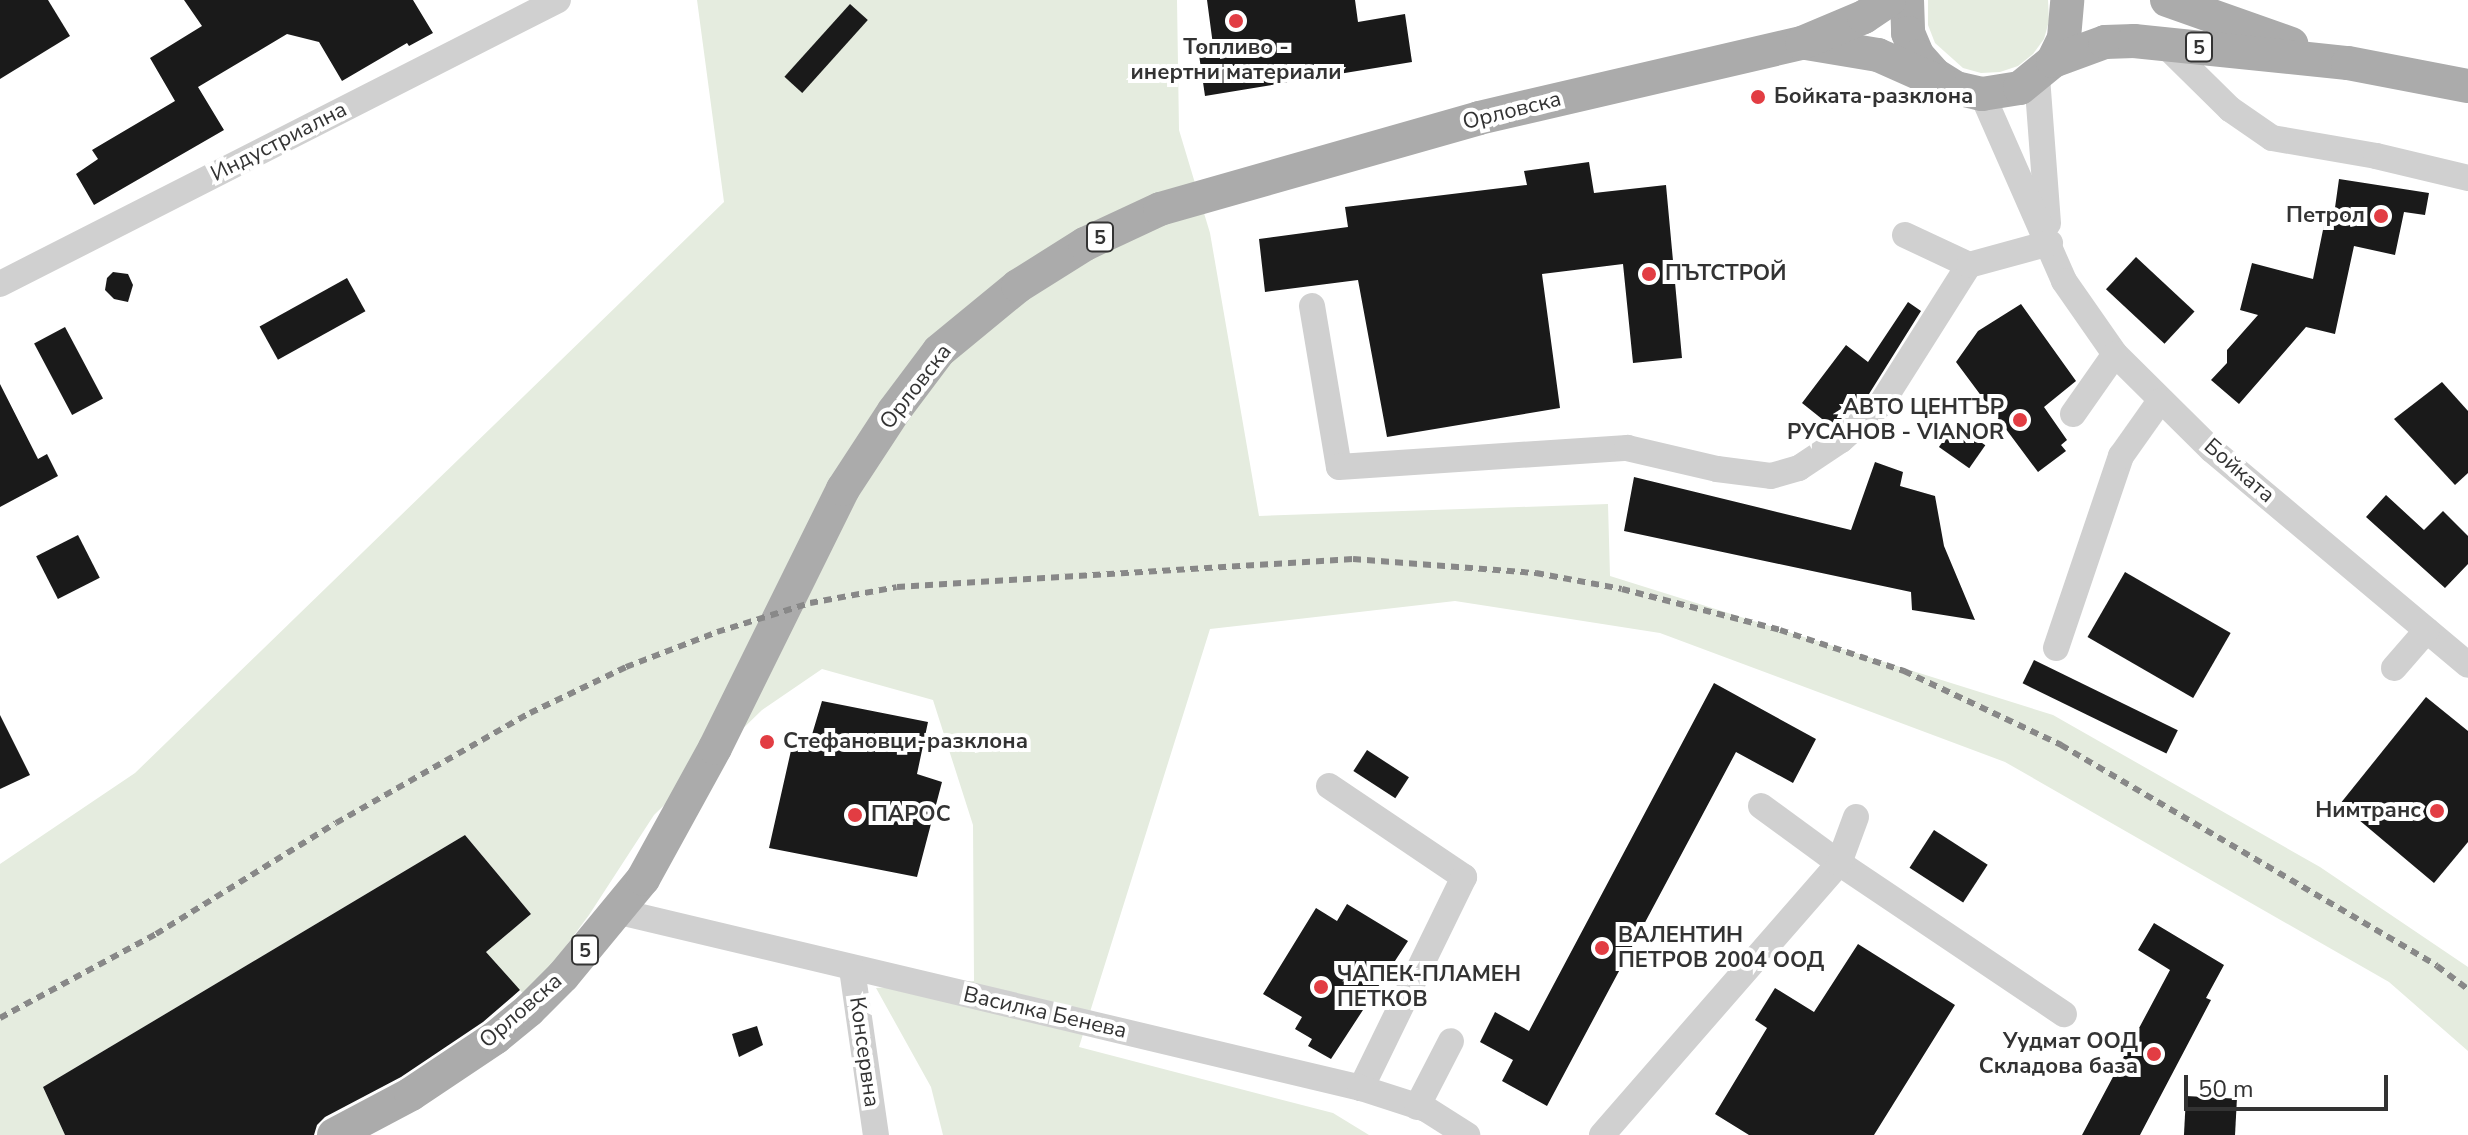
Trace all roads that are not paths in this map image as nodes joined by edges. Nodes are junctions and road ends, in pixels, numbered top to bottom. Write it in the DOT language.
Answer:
graph roads {
  1 [pos="558,0"];
  2 [pos="1889,0"];
  3 [pos="1907,0"];
  4 [pos="2067,0"];
  5 [pos="2167,0"];
  6 [pos="1802,43"];
  7 [pos="2164,44"];
  8 [pos="2348,63"];
  9 [pos="2045,69"];
  10 [pos="2468,86"];
  11 [pos="1969,91"];
  12 [pos="2468,178"];
  13 [pos="1905,235"];
  14 [pos="2050,243"];
  15 [pos="1969,265"];
  16 [pos="0,284"];
  17 [pos="1312,306"];
  18 [pos="2115,354"];
  19 [pos="2160,401"];
  20 [pos="2073,414"];
  21 [pos="2427,630"];
  22 [pos="2056,648"];
  23 [pos="2468,665"];
  24 [pos="2394,668"];
  25 [pos="1329,786"];
  26 [pos="1761,806"];
  27 [pos="1856,817"];
  28 [pos="1839,863"];
  29 [pos="616,911"];
  30 [pos="852,969"];
  31 [pos="2064,1014"];
  32 [pos="1451,1041"];
  33 [pos="1361,1088"];
  34 [pos="1417,1107"];
  35 [pos="334,1135"];
  36 [pos="876,1135"];
  37 [pos="1467,1135"];
  38 [pos="1602,1135"];
  1 -- 16 [label="street, Индустриална"];
  2 -- 6 [label="main road, Орловска / 5"];
  3 -- 11 [label="main road"];
  4 -- 9 [label="main road"];
  5 -- 8 [label="main road, 5"];
  6 -- 11 [label="main road, Орловска / 5"];
  6 -- 29 [label="main road, Орловска / 5"];
  7 -- 8 [label="main road, 5"];
  7 -- 9 [label="main road, 5"];
  7 -- 12 [label="street"];
  8 -- 10 [label="main road, 5"];
  9 -- 11 [label="main road, 5"];
  9 -- 14 [label="street, Бойката"];
  11 -- 14 [label="street, Бойката"];
  13 -- 15 [label="street"];
  14 -- 15 [label="street"];
  14 -- 18 [label="street, Бойката"];
  15 -- 17 [label="street"];
  18 -- 19 [label="street, Бойката"];
  18 -- 20 [label="street"];
  19 -- 21 [label="street, Бойката"];
  19 -- 22 [label="street"];
  21 -- 23 [label="street, Бойката"];
  21 -- 24 [label="street"];
  25 -- 33 [label="street"];
  26 -- 28 [label="street"];
  27 -- 28 [label="street"];
  28 -- 31 [label="street"];
  28 -- 38 [label="street"];
  29 -- 30 [label="street, Василка Бенева"];
  29 -- 35 [label="main road, Орловска / 5"];
  30 -- 33 [label="street, Василка Бенева"];
  30 -- 36 [label="street, Консервна"];
  32 -- 34 [label="street"];
  33 -- 34 [label="street, Василка Бенева"];
  34 -- 37 [label="street, Василка Бенева"];
}
